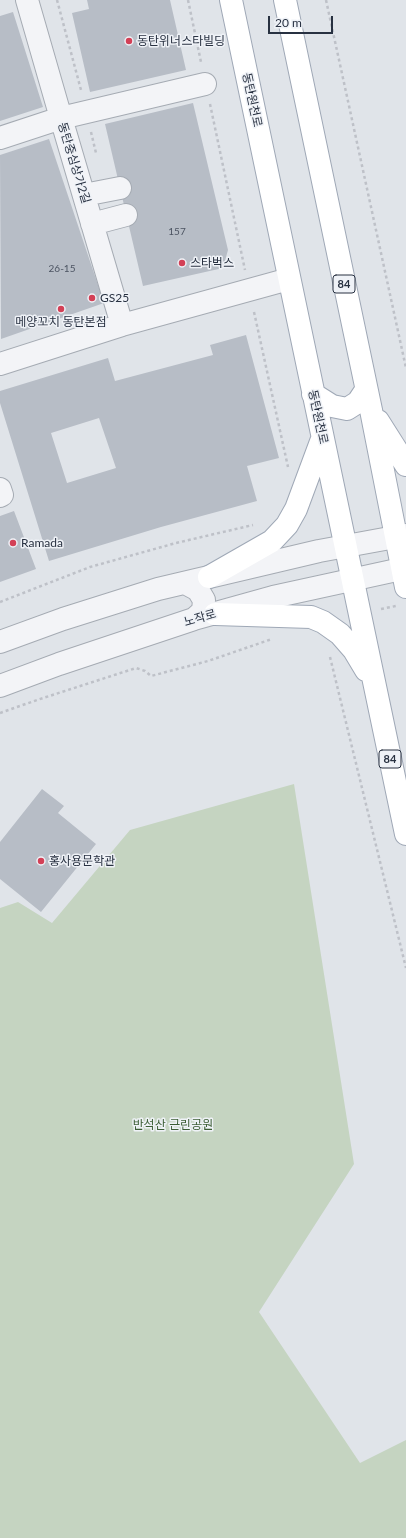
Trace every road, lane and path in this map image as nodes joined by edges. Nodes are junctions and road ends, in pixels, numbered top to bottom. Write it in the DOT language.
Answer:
graph roads {
  1 [pos="28,0"];
  2 [pos="57,0"];
  3 [pos="188,0"];
  4 [pos="231,0"];
  5 [pos="285,0"];
  6 [pos="326,0"];
  7 [pos="205,84"];
  8 [pos="86,112"];
  9 [pos="61,118"];
  10 [pos="0,138"];
  11 [pos="97,155"];
  12 [pos="120,188"];
  13 [pos="84,195"];
  14 [pos="126,214"];
  15 [pos="92,224"];
  16 [pos="289,279"];
  17 [pos="250,290"];
  18 [pos="122,325"];
  19 [pos="0,364"];
  20 [pos="406,368"];
  21 [pos="313,394"];
  22 [pos="368,400"];
  23 [pos="322,439"];
  24 [pos="406,465"];
  25 [pos="288,468"];
  26 [pos="0,489"];
  27 [pos="0,496"];
  28 [pos="260,524"];
  29 [pos="401,536"];
  30 [pos="345,546"];
  31 [pos="404,574"];
  32 [pos="209,577"];
  33 [pos="353,578"];
  34 [pos="185,583"];
  35 [pos="0,602"];
  36 [pos="215,614"];
  37 [pos="194,619"];
  38 [pos="274,638"];
  39 [pos="0,642"];
  40 [pos="329,654"];
  41 [pos="375,685"];
  42 [pos="0,686"];
  43 [pos="0,713"];
  44 [pos="406,834"];
  45 [pos="406,968"];
  1 -- 9 [label="street, 동탄중심상가2길"];
  2 -- 8 [label="path"];
  3 -- 7 [label="path"];
  4 -- 16 [label="main road, 동탄원천로 / 84"];
  5 -- 22 [label="main road, 84"];
  6 -- 20 [label="path"];
  7 -- 8 [label="street"];
  7 -- 17 [label="path"];
  8 -- 9 [label="street"];
  8 -- 11 [label="path"];
  9 -- 10 [label="street"];
  9 -- 13 [label="street, 동탄중심상가2길"];
  12 -- 13 [label="street"];
  13 -- 15 [label="street, 동탄중심상가2길"];
  14 -- 15 [label="street"];
  15 -- 18 [label="street, 동탄중심상가2길"];
  16 -- 17 [label="street"];
  16 -- 21 [label="main road, 동탄원천로 / 84"];
  17 -- 18 [label="street"];
  17 -- 25 [label="path"];
  18 -- 19 [label="street"];
  21 -- 22 [label="main road"];
  21 -- 23 [label="main road, 동탄원천로 / 84"];
  22 -- 24 [label="main road"];
  22 -- 29 [label="main road, 84"];
  23 -- 30 [label="main road, 동탄원천로 / 84"];
  23 -- 32 [label="main road"];
  26 -- 27 [label="street"];
  28 -- 35 [label="path"];
  29 -- 30 [label="street"];
  29 -- 31 [label="main road, 84"];
  30 -- 32 [label="street"];
  30 -- 33 [label="main road, 동탄원천로 / 84"];
  31 -- 33 [label="street, 노작로"];
  32 -- 34 [label="street"];
  33 -- 36 [label="street, 노작로"];
  33 -- 41 [label="main road, 동탄원천로 / 84"];
  34 -- 37 [label="street"];
  34 -- 39 [label="street"];
  36 -- 37 [label="street, 노작로"];
  36 -- 41 [label="main road"];
  37 -- 42 [label="street, 노작로"];
  38 -- 43 [label="path"];
  40 -- 45 [label="path"];
  41 -- 44 [label="main road, 동탄원천로 / 84"];
}
